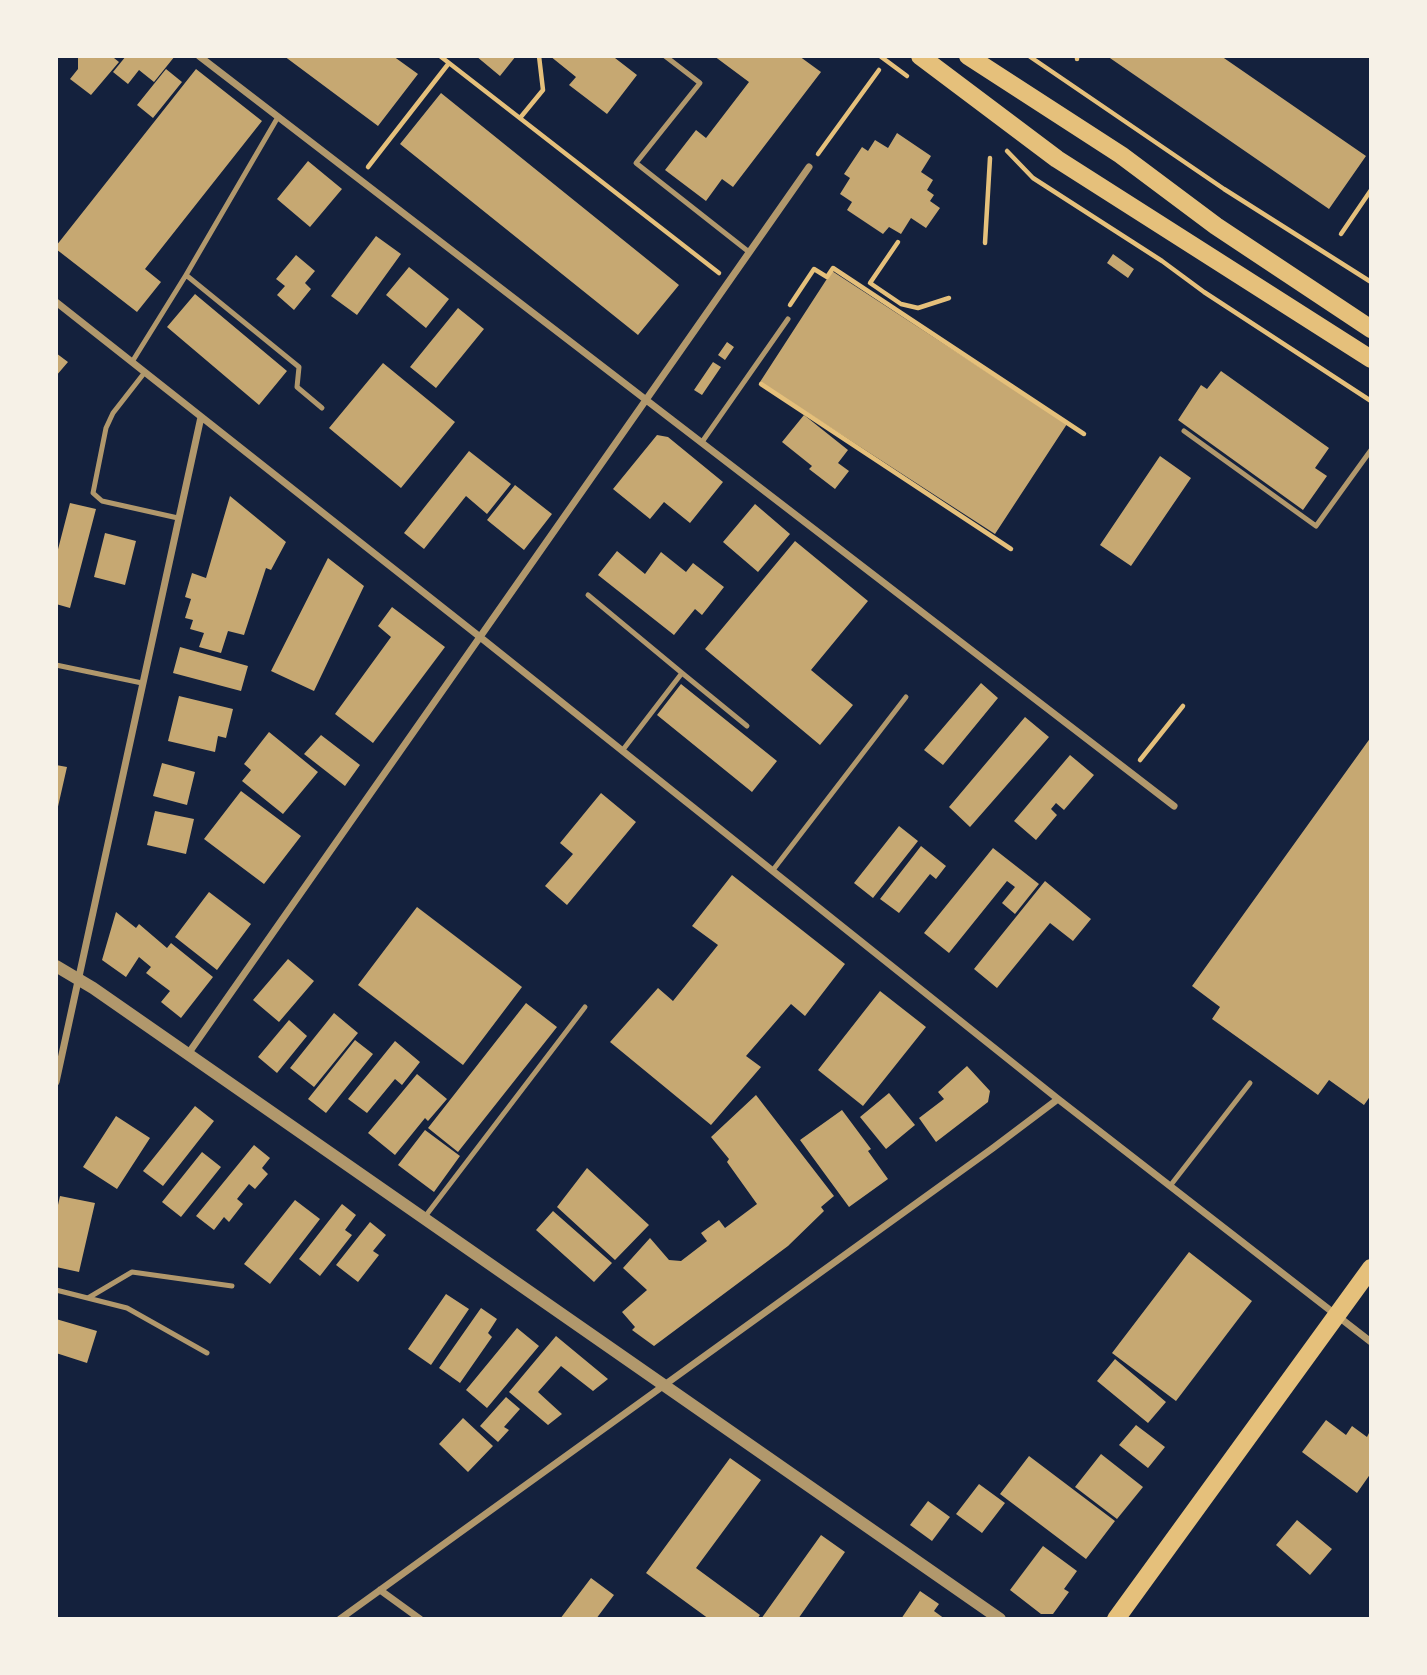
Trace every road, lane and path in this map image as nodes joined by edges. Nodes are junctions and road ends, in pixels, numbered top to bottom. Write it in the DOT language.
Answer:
graph roads {
  1 [pos="199,56"];
  2 [pos="440,56"];
  3 [pos="539,56"];
  4 [pos="666,56"];
  5 [pos="880,56"];
  6 [pos="920,56"];
  7 [pos="968,56"];
  8 [pos="1029,56"];
  9 [pos="449,63"];
  10 [pos="878,69"];
  11 [pos="907,76"];
  12 [pos="278,117"];
  13 [pos="520,118"];
  14 [pos="1005,149"];
  15 [pos="989,158"];
  16 [pos="809,167"];
  17 [pos="359,178"];
  18 [pos="1371,190"];
  19 [pos="1341,234"];
  20 [pos="898,242"];
  21 [pos="985,243"];
  22 [pos="749,253"];
  23 [pos="186,275"];
  24 [pos="729,281"];
  25 [pos="1371,282"];
  26 [pos="870,283"];
  27 [pos="863,288"];
  28 [pos="949,298"];
  29 [pos="56,302"];
  30 [pos="788,319"];
  31 [pos="1371,329"];
  32 [pos="1371,359"];
  33 [pos="132,362"];
  34 [pos="145,372"];
  35 [pos="748,376"];
  36 [pos="646,399"];
  37 [pos="1371,401"];
  38 [pos="322,408"];
  39 [pos="201,416"];
  40 [pos="1184,431"];
  41 [pos="1084,434"];
  42 [pos="702,442"];
  43 [pos="1371,450"];
  44 [pos="178,518"];
  45 [pos="1011,549"];
  46 [pos="588,595"];
  47 [pos="480,637"];
  48 [pos="56,665"];
  49 [pos="682,673"];
  50 [pos="142,683"];
  51 [pos="906,696"];
  52 [pos="1183,706"];
  53 [pos="747,726"];
  54 [pos="622,751"];
  55 [pos="1131,772"];
  56 [pos="1174,806"];
  57 [pos="773,870"];
  58 [pos="56,966"];
  59 [pos="79,979"];
  60 [pos="584,1007"];
  61 [pos="188,1054"];
  62 [pos="56,1082"];
  63 [pos="1250,1083"];
  64 [pos="1058,1099"];
  65 [pos="1170,1186"];
  66 [pos="424,1218"];
  67 [pos="1371,1268"];
  68 [pos="232,1286"];
  69 [pos="56,1290"];
  70 [pos="88,1298"];
  71 [pos="1337,1315"];
  72 [pos="1371,1342"];
  73 [pos="207,1353"];
  74 [pos="664,1385"];
  75 [pos="380,1590"];
  76 [pos="340,1619"];
  77 [pos="419,1619"];
  78 [pos="1000,1619"];
  79 [pos="1116,1619"];
  1 -- 12 [label="street"];
  2 -- 9 [label="path"];
  3 -- 13 [label="path"];
  4 -- 22 [label="lane"];
  5 -- 11 [label="path"];
  6 -- 32 [label="main road"];
  7 -- 31 [label="main road"];
  8 -- 25 [label="path"];
  9 -- 13 [label="path"];
  9 -- 17 [label="path"];
  10 -- 16 [label="path"];
  12 -- 17 [label="street"];
  12 -- 23 [label="lane"];
  13 -- 24 [label="path"];
  14 -- 37 [label="path"];
  15 -- 21 [label="path"];
  16 -- 22 [label="street"];
  17 -- 36 [label="street"];
  18 -- 19 [label="path"];
  20 -- 26 [label="path"];
  22 -- 24 [label="street"];
  23 -- 33 [label="lane"];
  23 -- 38 [label="lane"];
  24 -- 36 [label="street"];
  26 -- 27 [label="path"];
  26 -- 28 [label="path"];
  27 -- 30 [label="path"];
  27 -- 41 [label="path"];
  29 -- 33 [label="street"];
  30 -- 35 [label="lane"];
  33 -- 34 [label="street"];
  34 -- 39 [label="street"];
  34 -- 44 [label="lane"];
  35 -- 42 [label="lane"];
  35 -- 45 [label="path"];
  36 -- 42 [label="street"];
  36 -- 47 [label="street"];
  39 -- 44 [label="street"];
  39 -- 47 [label="street"];
  40 -- 43 [label="lane"];
  42 -- 55 [label="street"];
  44 -- 50 [label="street"];
  46 -- 49 [label="lane"];
  47 -- 54 [label="street"];
  47 -- 61 [label="street"];
  48 -- 50 [label="lane"];
  49 -- 53 [label="lane"];
  49 -- 54 [label="lane"];
  50 -- 59 [label="street"];
  51 -- 57 [label="lane"];
  52 -- 55 [label="path"];
  54 -- 57 [label="street"];
  55 -- 56 [label="street"];
  57 -- 64 [label="street"];
  58 -- 59 [label="street"];
  59 -- 61 [label="street"];
  59 -- 62 [label="street"];
  60 -- 66 [label="lane"];
  61 -- 66 [label="street"];
  63 -- 65 [label="lane"];
  64 -- 65 [label="street"];
  64 -- 74 [label="street"];
  65 -- 71 [label="street"];
  66 -- 74 [label="street"];
  67 -- 71 [label="main road"];
  68 -- 70 [label="lane"];
  69 -- 70 [label="lane"];
  70 -- 73 [label="lane"];
  71 -- 72 [label="street"];
  71 -- 79 [label="main road"];
  74 -- 75 [label="street"];
  74 -- 78 [label="street"];
  75 -- 76 [label="street"];
  75 -- 77 [label="street"];
}
